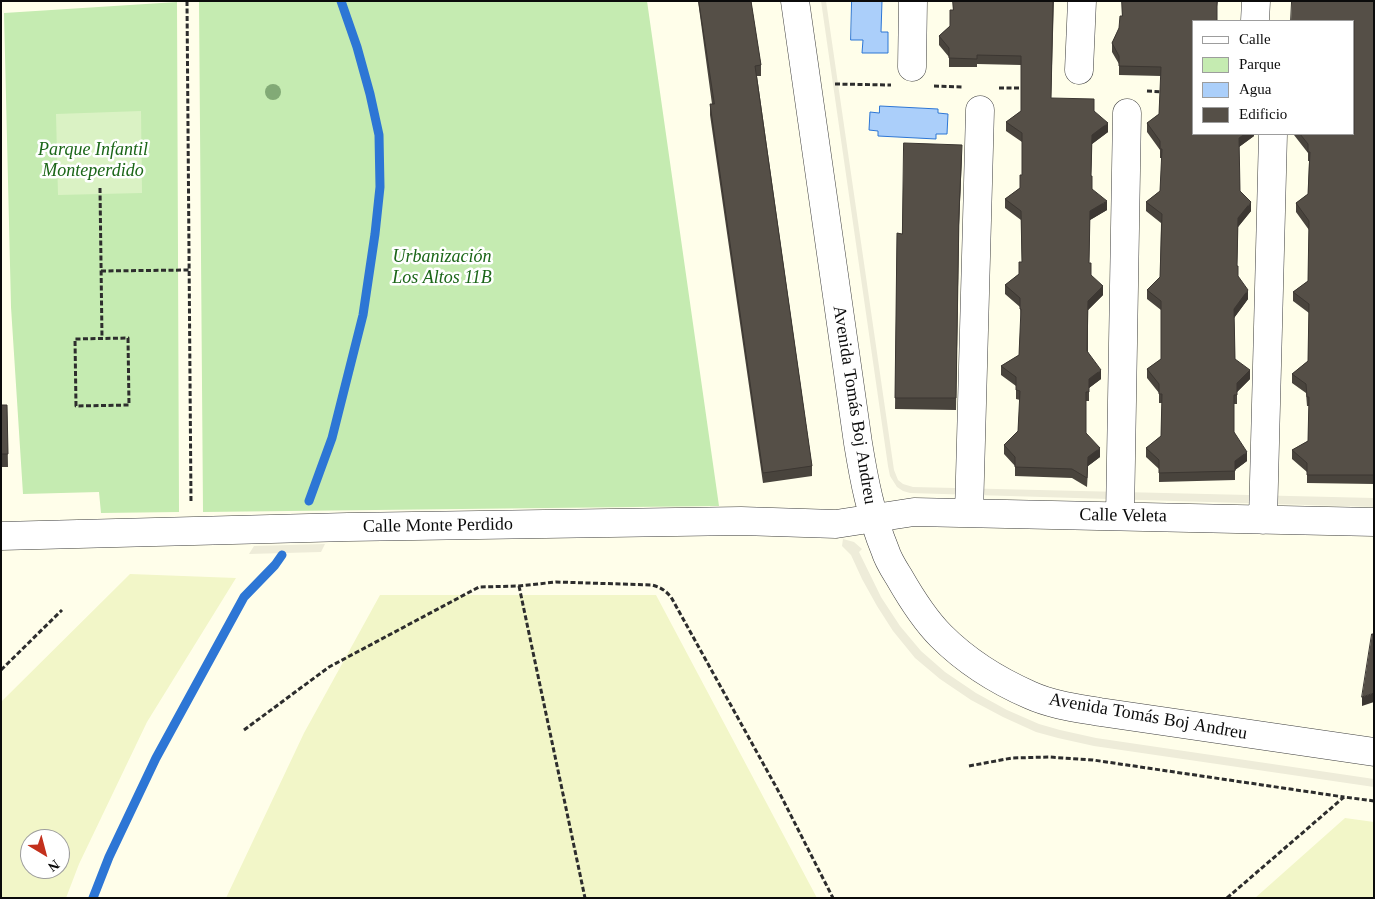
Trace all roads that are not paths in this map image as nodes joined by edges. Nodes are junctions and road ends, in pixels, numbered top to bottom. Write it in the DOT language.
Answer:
graph roads {
  1 [pos="795,1"];
  2 [pos="914,1"];
  3 [pos="1082,1"];
  4 [pos="1256,1"];
  5 [pos="1255,20"];
  6 [pos="1079,70"];
  7 [pos="912,80"];
  8 [pos="980,110"];
  9 [pos="1127,113"];
  10 [pos="1273,135"];
  11 [pos="969,513"];
  12 [pos="1120,516"];
  13 [pos="873,518"];
  14 [pos="1263,520"];
  15 [pos="1374,522"];
  16 [pos="1,536"];
  17 [pos="1374,752"];
  1 -- 13 [label="street, Avenida Tomás Boj Andreu"];
  2 -- 7 [label="street"];
  3 -- 6 [label="street"];
  4 -- 5 [label="street"];
  8 -- 11 [label="street"];
  9 -- 12 [label="street"];
  10 -- 14 [label="street"];
  11 -- 12 [label="street, Calle Veleta"];
  11 -- 13 [label="street, Calle Veleta"];
  12 -- 14 [label="street, Calle Veleta"];
  13 -- 16 [label="street, Calle Monte Perdido"];
  13 -- 17 [label="street, Avenida Tomás Boj Andreu"];
  14 -- 15 [label="street, Calle Veleta"];
}
